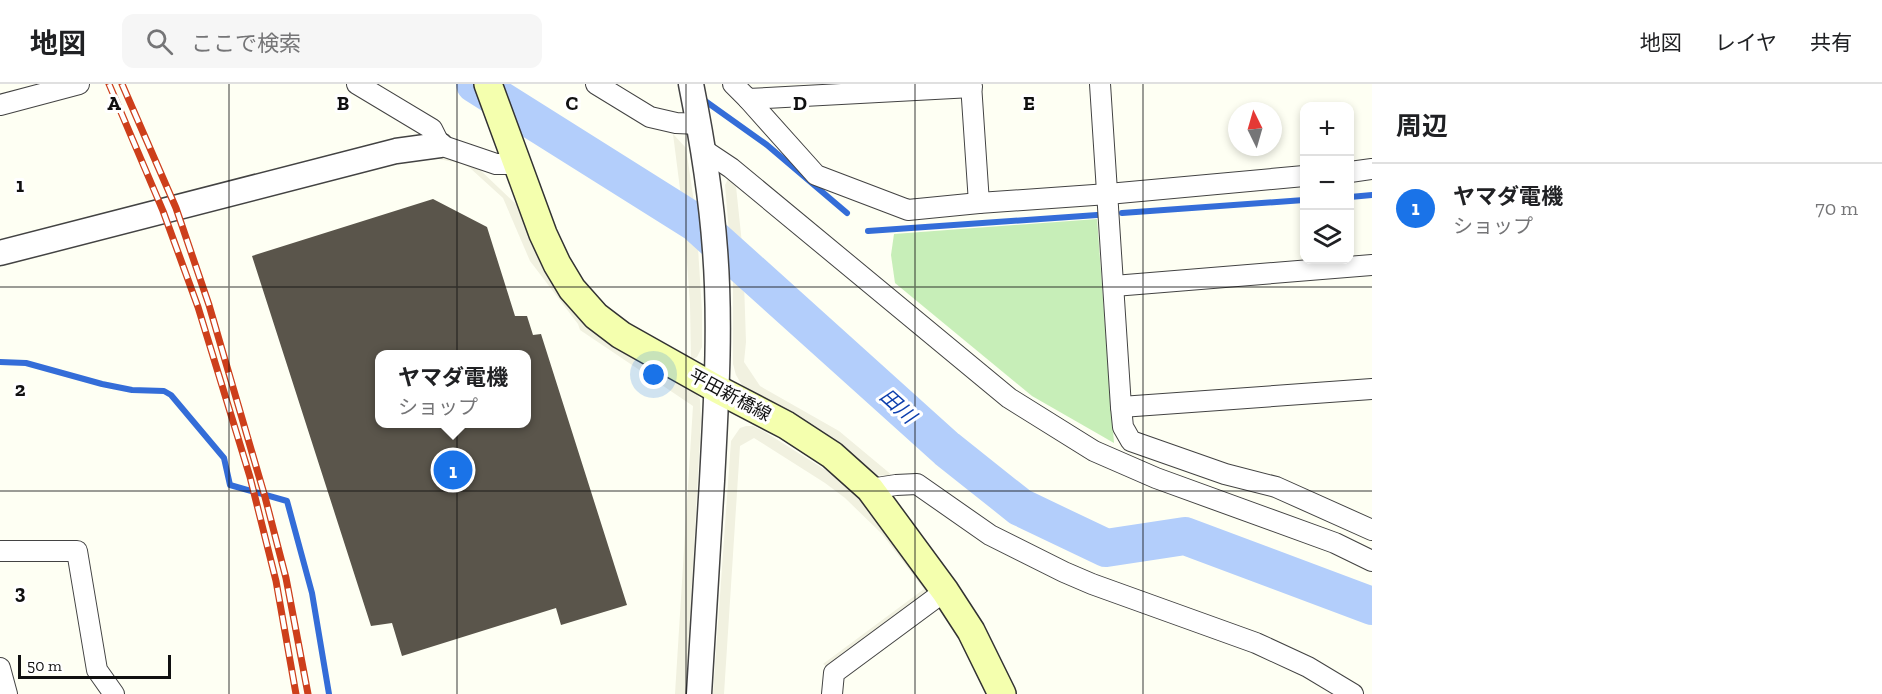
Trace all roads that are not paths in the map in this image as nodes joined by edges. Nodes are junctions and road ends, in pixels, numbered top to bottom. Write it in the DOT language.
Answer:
graph roads {
  1 [pos="79,84"];
  2 [pos="357,84"];
  3 [pos="488,84"];
  4 [pos="596,84"];
  5 [pos="691,84"];
  6 [pos="732,84"];
  7 [pos="1100,84"];
  8 [pos="972,86"];
  9 [pos="748,99"];
  10 [pos="0,105"];
  11 [pos="699,124"];
  12 [pos="440,145"];
  13 [pos="705,154"];
  14 [pos="513,155"];
  15 [pos="1372,169"];
  16 [pos="1354,171"];
  17 [pos="1300,176"];
  18 [pos="1108,194"];
  19 [pos="979,203"];
  20 [pos="0,253"];
  21 [pos="1372,265"];
  22 [pos="1114,286"];
  23 [pos="717,389"];
  24 [pos="1372,389"];
  25 [pos="1121,407"];
  26 [pos="870,489"];
  27 [pos="1372,530"];
  28 [pos="0,551"];
  29 [pos="1372,561"];
  30 [pos="945,591"];
  31 [pos="0,668"];
  32 [pos="7,694"];
  33 [pos="114,694"];
  34 [pos="699,694"];
  35 [pos="832,694"];
  36 [pos="1002,694"];
  37 [pos="1353,694"];
  1 -- 10 [label="street"];
  2 -- 12 [label="street"];
  3 -- 14 [label="main road, 平田新橋線"];
  4 -- 11 [label="street"];
  5 -- 11 [label="street"];
  6 -- 9 [label="street"];
  7 -- 18 [label="street"];
  8 -- 9 [label="street"];
  8 -- 19 [label="street"];
  9 -- 19 [label="street"];
  11 -- 13 [label="street"];
  12 -- 14 [label="street"];
  12 -- 20 [label="street"];
  13 -- 23 [label="street"];
  13 -- 29 [label="street"];
  14 -- 23 [label="main road, 平田新橋線"];
  15 -- 16 [label="street"];
  17 -- 18 [label="street"];
  18 -- 19 [label="street"];
  18 -- 22 [label="street"];
  21 -- 22 [label="street"];
  22 -- 25 [label="street"];
  23 -- 26 [label="main road, 平田新橋線"];
  23 -- 34 [label="street"];
  24 -- 25 [label="street"];
  25 -- 27 [label="street"];
  26 -- 30 [label="main road, 平田新橋線"];
  26 -- 37 [label="street"];
  28 -- 33 [label="street"];
  30 -- 35 [label="street"];
  30 -- 36 [label="main road, 平田新橋線"];
  31 -- 32 [label="street"];
}
